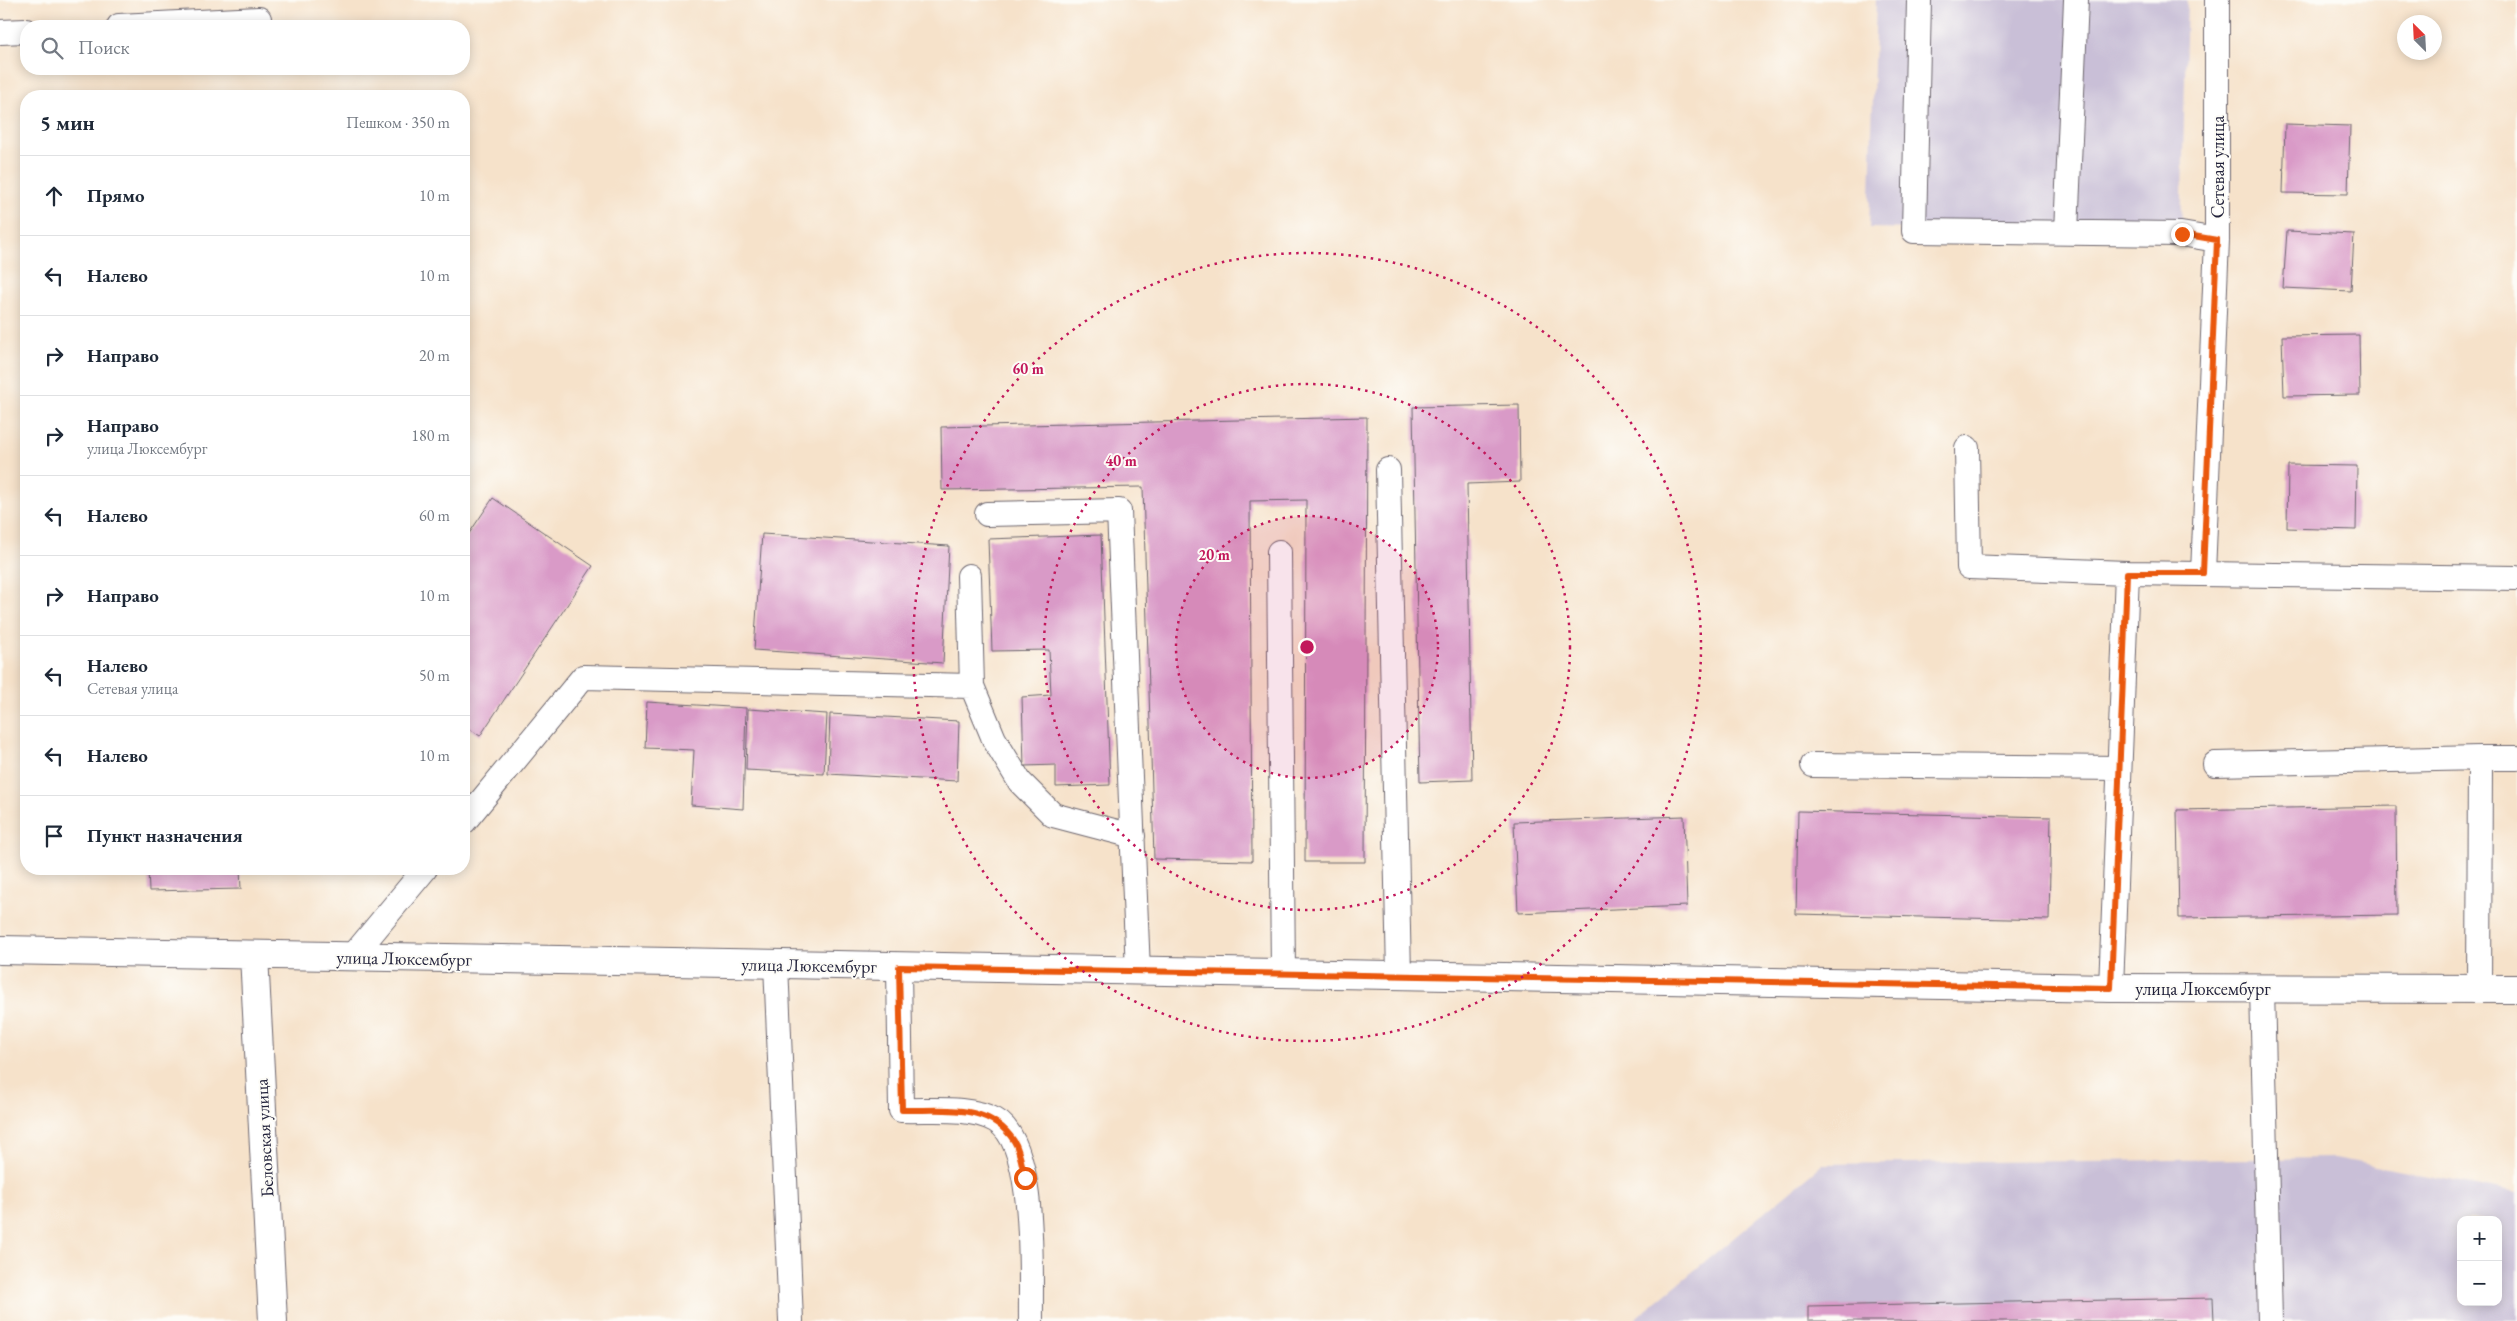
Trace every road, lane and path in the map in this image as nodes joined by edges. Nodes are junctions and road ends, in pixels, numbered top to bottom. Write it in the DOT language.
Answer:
graph roads {
  1 [pos="1919,0"];
  2 [pos="2076,0"];
  3 [pos="2217,0"];
  4 [pos="20,31"];
  5 [pos="0,32"];
  6 [pos="2066,232"];
  7 [pos="2217,240"];
  8 [pos="1967,448"];
  9 [pos="1388,470"];
  10 [pos="987,514"];
  11 [pos="1279,552"];
  12 [pos="2127,573"];
  13 [pos="2203,573"];
  14 [pos="969,576"];
  15 [pos="2517,578"];
  16 [pos="972,686"];
  17 [pos="2480,758"];
  18 [pos="2517,758"];
  19 [pos="2215,764"];
  20 [pos="1813,765"];
  21 [pos="2119,768"];
  22 [pos="470,815"];
  23 [pos="1132,836"];
  24 [pos="420,875"];
  25 [pos="0,950"];
  26 [pos="254,955"];
  27 [pos="352,957"];
  28 [pos="776,964"];
  29 [pos="899,967"];
  30 [pos="1138,971"];
  31 [pos="1283,973"];
  32 [pos="1399,975"];
  33 [pos="2111,988"];
  34 [pos="2262,988"];
  35 [pos="2479,989"];
  36 [pos="2517,989"];
  37 [pos="274,1321"];
  38 [pos="791,1321"];
  39 [pos="1031,1321"];
  40 [pos="2270,1321"];
  1 -- 6 [label="lane"];
  2 -- 6 [label="lane"];
  3 -- 7 [label="lane, Сетевая улица"];
  4 -- 5 [label="lane"];
  6 -- 7 [label="lane"];
  7 -- 13 [label="lane, Сетевая улица"];
  8 -- 12 [label="lane"];
  9 -- 32 [label="lane"];
  10 -- 23 [label="lane"];
  11 -- 31 [label="lane"];
  12 -- 13 [label="lane"];
  12 -- 21 [label="lane"];
  13 -- 15 [label="lane"];
  14 -- 16 [label="lane"];
  16 -- 22 [label="lane"];
  16 -- 23 [label="lane"];
  17 -- 18 [label="lane"];
  17 -- 19 [label="lane"];
  17 -- 35 [label="lane"];
  20 -- 21 [label="lane"];
  21 -- 33 [label="lane"];
  23 -- 30 [label="lane"];
  24 -- 27 [label="lane"];
  25 -- 26 [label="street, улица Люксембург"];
  26 -- 27 [label="street, улица Люксембург"];
  26 -- 37 [label="street, Беловская улица"];
  27 -- 28 [label="street, улица Люксембург"];
  28 -- 29 [label="street, улица Люксембург"];
  28 -- 38 [label="lane"];
  29 -- 30 [label="street, улица Люксембург"];
  29 -- 39 [label="lane"];
  30 -- 31 [label="street, улица Люксембург"];
  31 -- 32 [label="street, улица Люксембург"];
  32 -- 33 [label="street, улица Люксембург"];
  33 -- 34 [label="street, улица Люксембург"];
  34 -- 35 [label="street, улица Люксембург"];
  34 -- 40 [label="lane"];
  35 -- 36 [label="street, улица Люксембург"];
}
